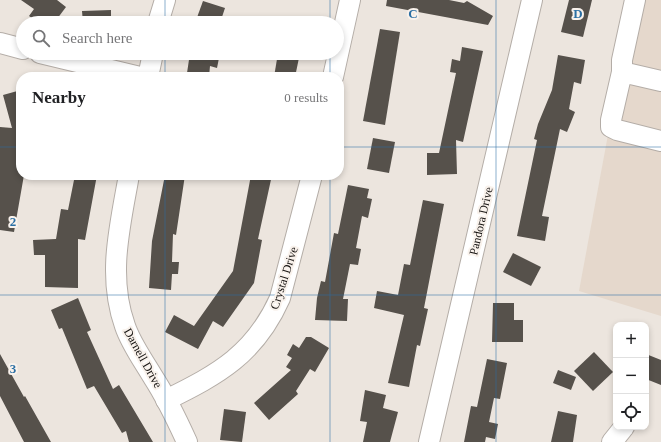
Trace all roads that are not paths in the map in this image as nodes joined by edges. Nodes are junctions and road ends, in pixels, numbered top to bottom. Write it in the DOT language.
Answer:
graph roads {
  1 [pos="165,0"];
  2 [pos="350,0"];
  3 [pos="532,0"];
  4 [pos="635,0"];
  5 [pos="160,16"];
  6 [pos="344,27"];
  7 [pos="0,43"];
  8 [pos="16,47"];
  9 [pos="69,60"];
  10 [pos="152,60"];
  11 [pos="337,60"];
  12 [pos="119,72"];
  13 [pos="149,72"];
  14 [pos="334,72"];
  15 [pos="622,72"];
  16 [pos="661,81"];
  17 [pos="661,140"];
  18 [pos="128,180"];
  19 [pos="311,180"];
  20 [pos="166,400"];
  21 [pos="622,430"];
  22 [pos="187,442"];
  23 [pos="429,442"];
  24 [pos="612,442"];
  1 -- 5 [label="street"];
  2 -- 6 [label="street"];
  3 -- 23 [label="street, Pandora Drive"];
  4 -- 15 [label="street"];
  7 -- 8 [label="street"];
  9 -- 12 [label="street"];
  10 -- 13 [label="street"];
  11 -- 14 [label="street"];
  15 -- 16 [label="street"];
  15 -- 17 [label="street"];
  18 -- 20 [label="street, Darnell Drive"];
  19 -- 20 [label="street, Crystal Drive"];
  20 -- 22 [label="street, Darnell Drive"];
  21 -- 24 [label="street"];
}
